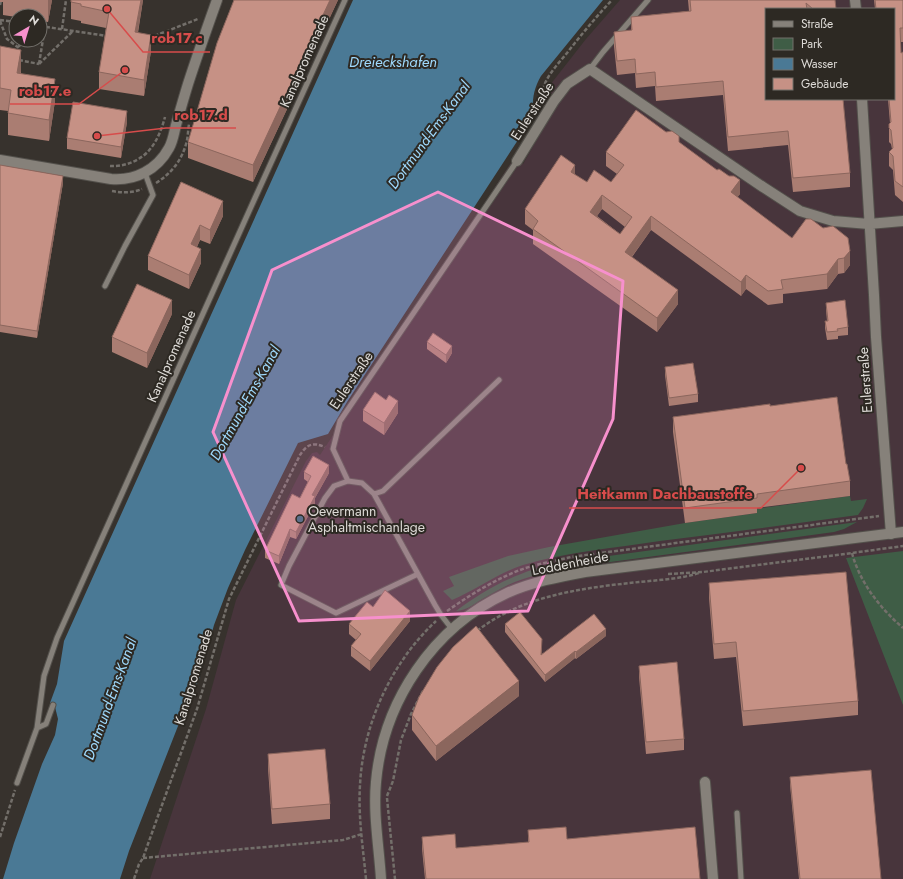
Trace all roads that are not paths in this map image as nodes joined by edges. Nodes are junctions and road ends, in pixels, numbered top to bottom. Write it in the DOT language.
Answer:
graph roads {
  1 [pos="217,0"];
  2 [pos="345,0"];
  3 [pos="648,0"];
  4 [pos="590,69"];
  5 [pos="862,100"];
  6 [pos="0,160"];
  7 [pos="517,161"];
  8 [pos="145,173"];
  9 [pos="903,221"];
  10 [pos="869,224"];
  11 [pos="105,286"];
  12 [pos="499,380"];
  13 [pos="348,481"];
  14 [pos="374,494"];
  15 [pos="903,532"];
  16 [pos="890,534"];
  17 [pos="418,574"];
  18 [pos="452,629"];
  19 [pos="53,705"];
  20 [pos="37,728"];
  21 [pos="705,782"];
  22 [pos="17,783"];
  23 [pos="737,812"];
  24 [pos="382,879"];
  25 [pos="713,879"];
  26 [pos="741,879"];
  1 -- 8 [label="street"];
  2 -- 20 [label="lane, Kanalpromenade"];
  3 -- 4 [label="lane"];
  4 -- 7 [label="street, Eulerstraße"];
  4 -- 10 [label="street"];
  5 -- 10 [label="street, Eulerstraße"];
  6 -- 8 [label="street"];
  7 -- 13 [label="lane, Eulerstraße"];
  8 -- 11 [label="lane"];
  9 -- 10 [label="street"];
  10 -- 16 [label="street, Eulerstraße"];
  12 -- 14 [label="lane"];
  13 -- 14 [label="lane"];
  13 -- 17 [label="lane"];
  14 -- 17 [label="lane"];
  15 -- 16 [label="street, Loddenheide"];
  16 -- 18 [label="street, Loddenheide"];
  17 -- 18 [label="lane"];
  18 -- 24 [label="street, Loddenheide"];
  19 -- 20 [label="lane, Kanalpromenade"];
  20 -- 22 [label="lane, Kanalpromenade"];
  21 -- 25 [label="street"];
  23 -- 26 [label="lane"];
}
